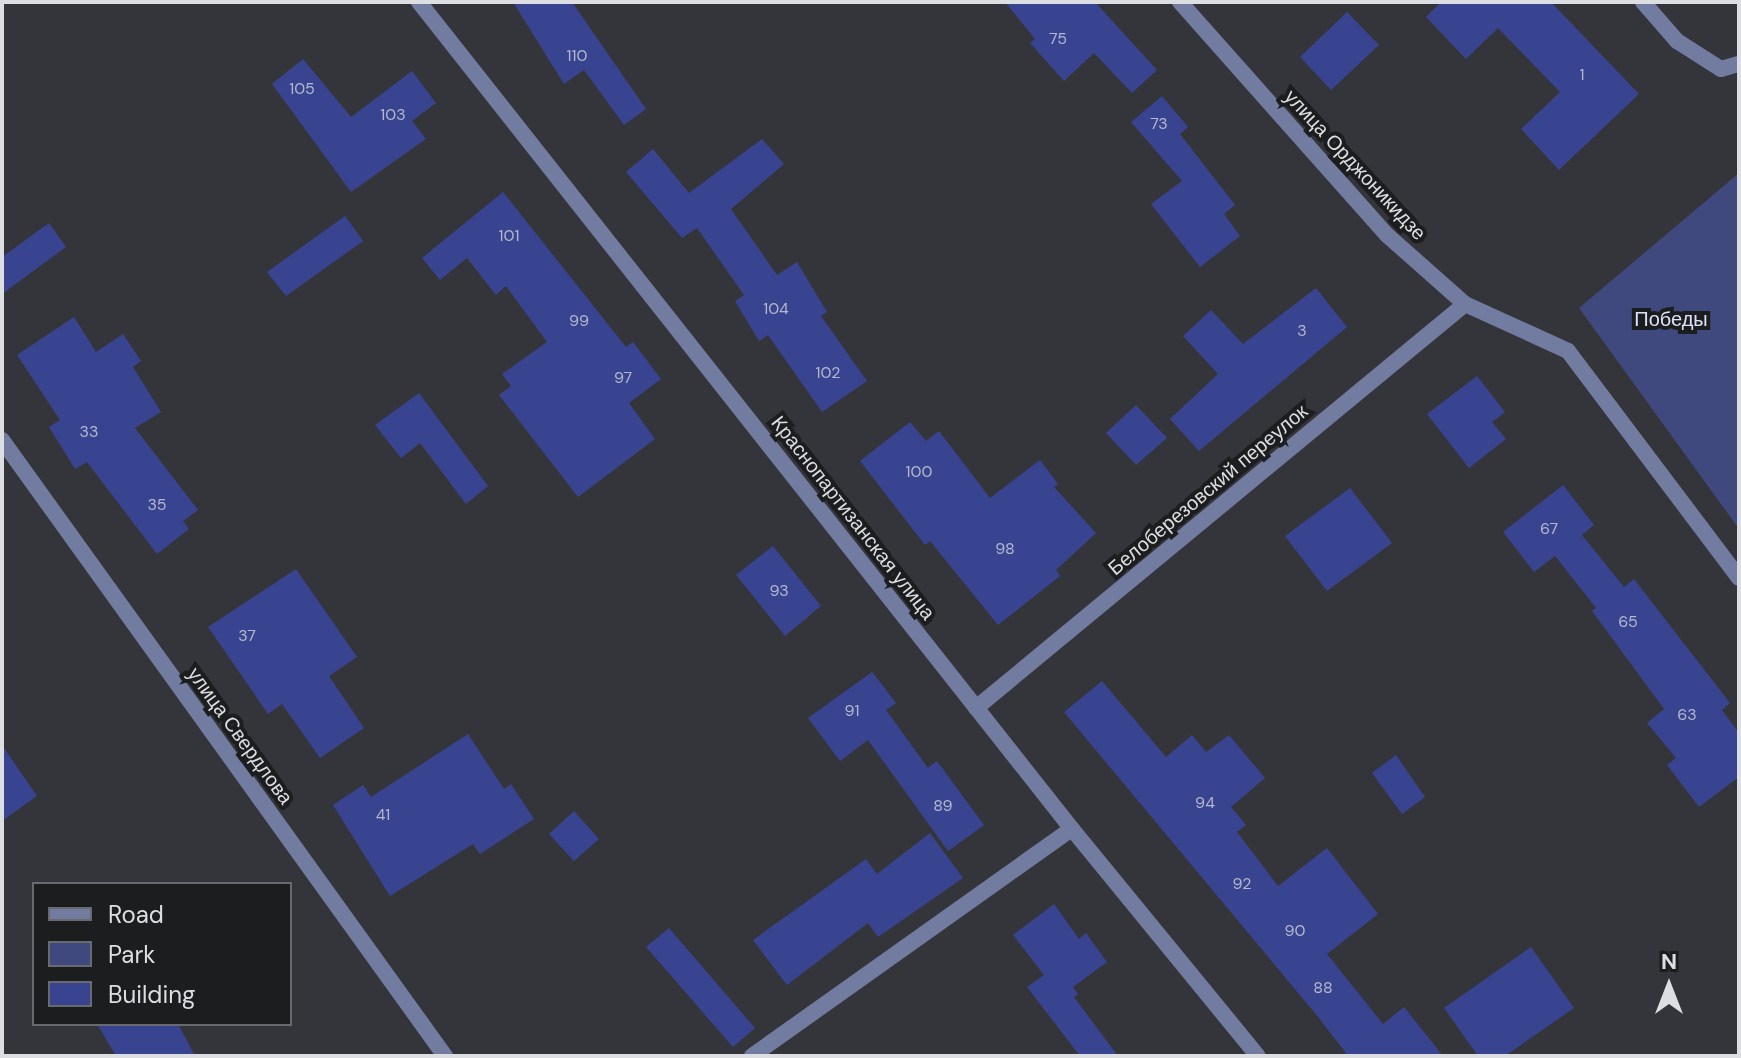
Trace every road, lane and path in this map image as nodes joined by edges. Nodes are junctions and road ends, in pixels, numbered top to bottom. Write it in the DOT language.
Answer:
graph roads {
  1 [pos="419,2"];
  2 [pos="1180,2"];
  3 [pos="1643,2"];
  4 [pos="1739,64"];
  5 [pos="1465,304"];
  6 [pos="2,440"];
  7 [pos="1739,578"];
  8 [pos="976,708"];
  9 [pos="1072,829"];
  10 [pos="445,1056"];
  11 [pos="752,1056"];
  12 [pos="1258,1056"];
  1 -- 8 [label="street, Краснопартизанская улица"];
  2 -- 5 [label="street, улица Орджоникидзе"];
  3 -- 4 [label="street"];
  5 -- 7 [label="street, улица Орджоникидзе"];
  5 -- 8 [label="street, Белоберезовский переулок"];
  6 -- 10 [label="street, улица Свердлова"];
  8 -- 9 [label="street, Краснопартизанская улица"];
  9 -- 11 [label="street"];
  9 -- 12 [label="street, Краснопартизанская улица"];
}
